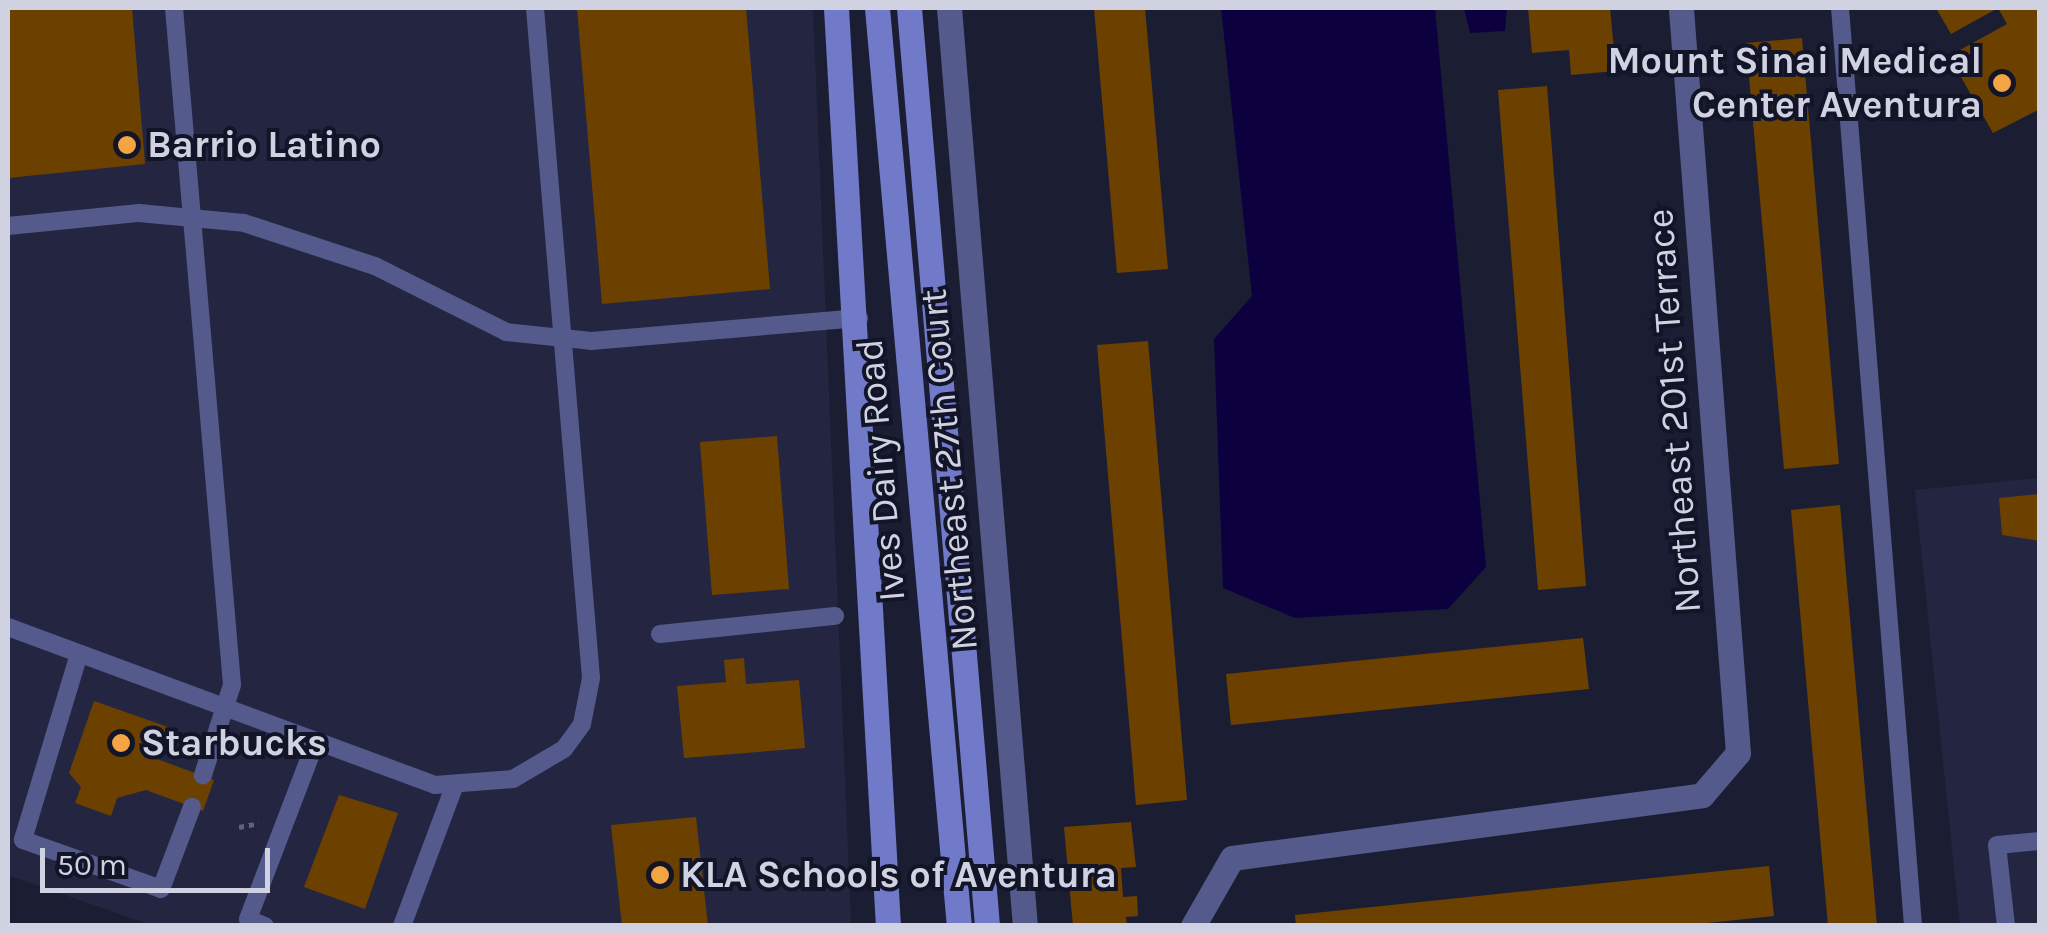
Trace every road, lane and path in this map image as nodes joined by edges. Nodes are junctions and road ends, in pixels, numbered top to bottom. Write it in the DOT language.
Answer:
graph roads {
  1 [pos="174,8"];
  2 [pos="534,8"];
  3 [pos="836,8"];
  4 [pos="876,8"];
  5 [pos="909,8"];
  6 [pos="948,8"];
  7 [pos="1681,8"];
  8 [pos="1840,8"];
  9 [pos="192,216"];
  10 [pos="8,226"];
  11 [pos="859,318"];
  12 [pos="562,337"];
  13 [pos="834,616"];
  14 [pos="11,628"];
  15 [pos="660,634"];
  16 [pos="8,648"];
  17 [pos="79,654"];
  18 [pos="226,710"];
  19 [pos="315,744"];
  20 [pos="203,775"];
  21 [pos="454,786"];
  22 [pos="192,807"];
  23 [pos="262,823"];
  24 [pos="238,827"];
  25 [pos="2040,840"];
  26 [pos="265,926"];
  27 [pos="402,926"];
  28 [pos="888,926"];
  29 [pos="959,926"];
  30 [pos="987,926"];
  31 [pos="1025,926"];
  32 [pos="1192,926"];
  33 [pos="1913,926"];
  34 [pos="2006,926"];
  1 -- 9 [label="lane"];
  2 -- 12 [label="lane"];
  3 -- 11 [label="street, Ives Dairy Road"];
  4 -- 29 [label="street, Ives Dairy Road"];
  5 -- 30 [label="street, Ives Dairy Road"];
  6 -- 31 [label="street, Northeast 27th Court"];
  7 -- 32 [label="street, Northeast 201st Terrace"];
  8 -- 33 [label="lane"];
  9 -- 10 [label="lane"];
  9 -- 12 [label="lane"];
  9 -- 18 [label="lane"];
  11 -- 12 [label="lane"];
  11 -- 28 [label="street, Ives Dairy Road"];
  12 -- 21 [label="lane"];
  13 -- 15 [label="lane"];
  14 -- 16 [label="lane"];
  14 -- 17 [label="lane"];
  17 -- 18 [label="lane"];
  17 -- 22 [label="lane"];
  18 -- 19 [label="lane"];
  18 -- 20 [label="lane"];
  19 -- 21 [label="lane"];
  19 -- 26 [label="lane"];
  21 -- 27 [label="lane"];
  23 -- 24 [label="path"];
  25 -- 34 [label="lane"];
}
